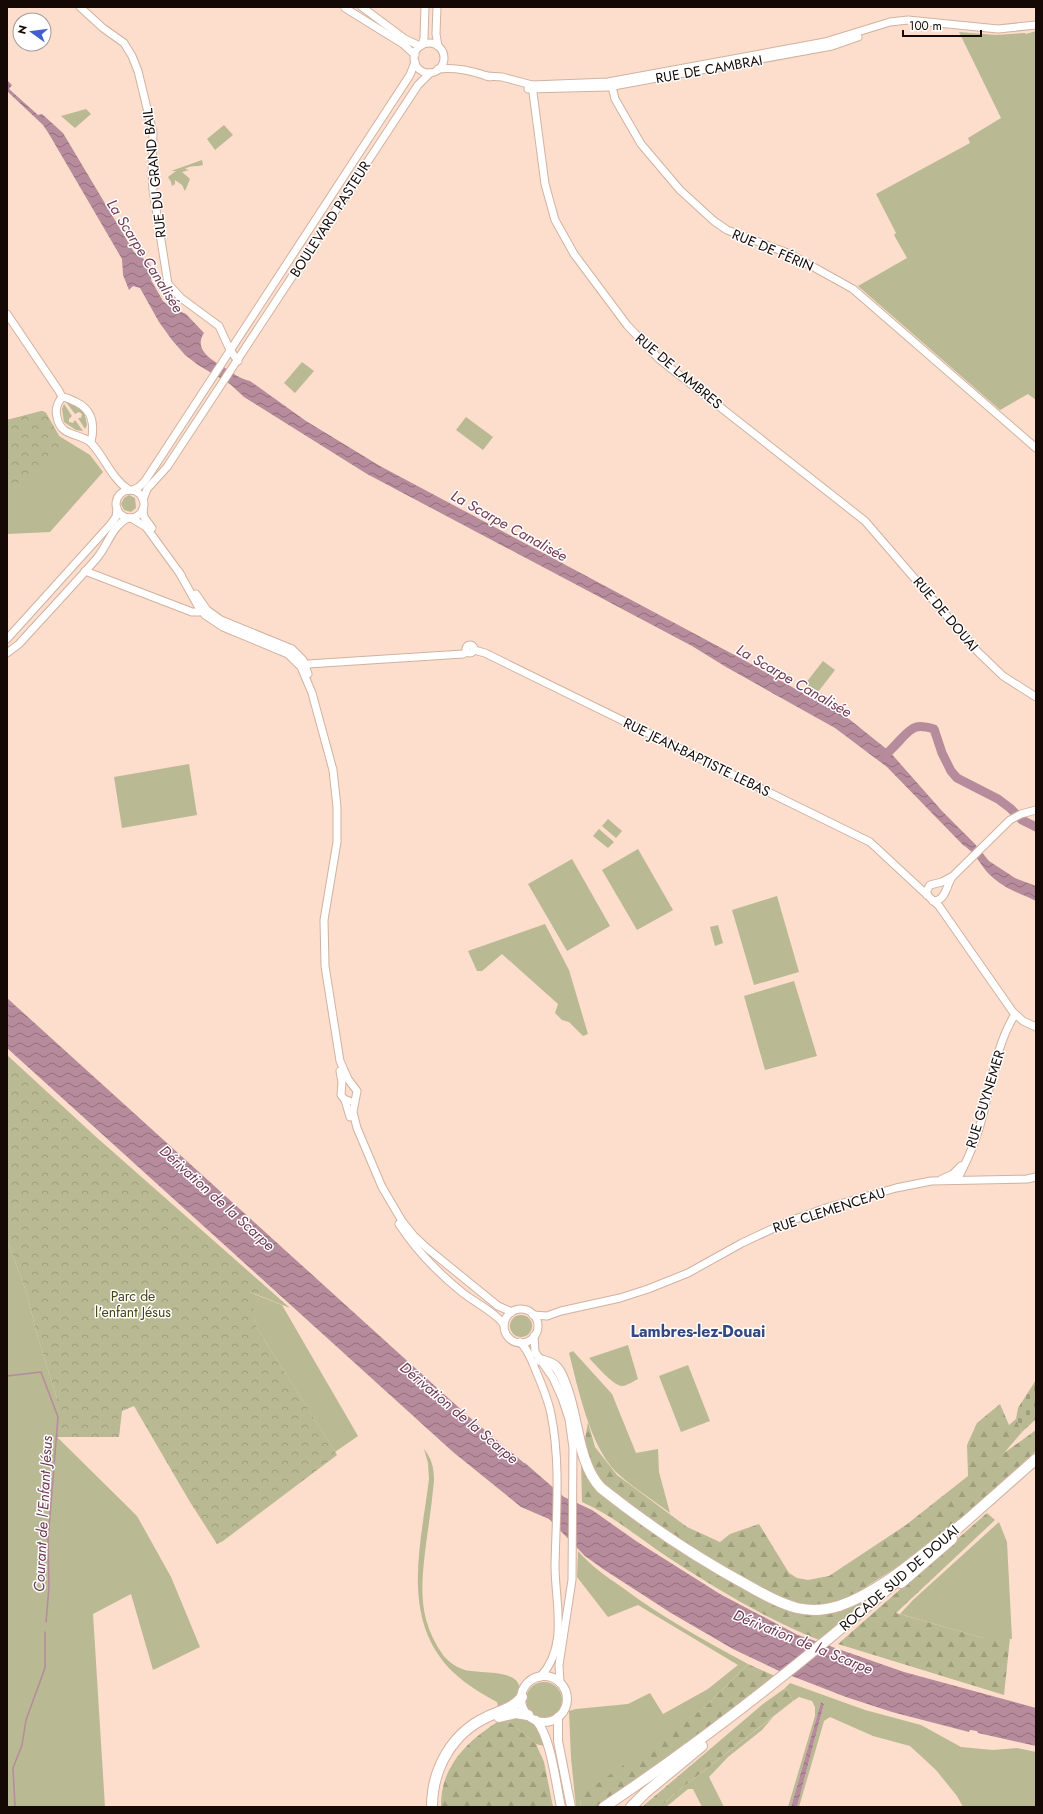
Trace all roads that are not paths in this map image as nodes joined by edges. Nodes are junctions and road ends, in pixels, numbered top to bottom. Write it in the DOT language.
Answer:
graph roads {
  1 [pos="80,7"];
  2 [pos="344,7"];
  3 [pos="362,7"];
  4 [pos="425,7"];
  5 [pos="437,7"];
  6 [pos="1036,25"];
  7 [pos="421,45"];
  8 [pos="438,46"];
  9 [pos="444,55"];
  10 [pos="415,58"];
  11 [pos="463,69"];
  12 [pos="438,70"];
  13 [pos="430,73"];
  14 [pos="611,84"];
  15 [pos="533,87"];
  16 [pos="7,314"];
  17 [pos="230,350"];
  18 [pos="238,361"];
  19 [pos="62,397"];
  20 [pos="91,442"];
  21 [pos="1036,448"];
  22 [pos="112,473"];
  23 [pos="131,490"];
  24 [pos="143,500"];
  25 [pos="116,501"];
  26 [pos="117,508"];
  27 [pos="143,509"];
  28 [pos="129,518"];
  29 [pos="865,521"];
  30 [pos="158,541"];
  31 [pos="85,571"];
  32 [pos="203,609"];
  33 [pos="7,639"];
  34 [pos="7,653"];
  35 [pos="303,666"];
  36 [pos="1036,697"];
  37 [pos="1036,810"];
  38 [pos="953,876"];
  39 [pos="911,880"];
  40 [pos="938,883"];
  41 [pos="930,885"];
  42 [pos="944,894"];
  43 [pos="928,895"];
  44 [pos="934,901"];
  45 [pos="948,918"];
  46 [pos="1015,1014"];
  47 [pos="1036,1027"];
  48 [pos="338,1051"];
  49 [pos="352,1084"];
  50 [pos="341,1089"];
  51 [pos="356,1097"];
  52 [pos="345,1100"];
  53 [pos="964,1164"];
  54 [pos="956,1172"];
  55 [pos="1036,1177"];
  56 [pos="956,1180"];
  57 [pos="969,1180"];
  58 [pos="934,1181"];
  59 [pos="566,1310"];
  60 [pos="512,1312"];
  61 [pos="533,1315"];
  62 [pos="504,1325"];
  63 [pos="535,1332"];
  64 [pos="520,1342"];
  65 [pos="540,1360"];
  66 [pos="1036,1459"];
  67 [pos="1036,1464"];
  68 [pos="1007,1488"];
  69 [pos="983,1509"];
  70 [pos="962,1524"];
  71 [pos="833,1638"];
  72 [pos="540,1677"];
  73 [pos="780,1682"];
  74 [pos="560,1683"];
  75 [pos="522,1697"];
  76 [pos="558,1717"];
  77 [pos="532,1718"];
  78 [pos="718,1731"];
  79 [pos="432,1807"];
  80 [pos="436,1807"];
  81 [pos="561,1807"];
  82 [pos="571,1807"];
  83 [pos="604,1807"];
  84 [pos="611,1807"];
  85 [pos="631,1807"];
  1 -- 17 [label="main road, RUE DU GRAND BAIL"];
  2 -- 10 [label="main road"];
  3 -- 7 [label="main road"];
  4 -- 7 [label="main road"];
  5 -- 8 [label="main road"];
  6 -- 14 [label="main road, RUE DE CAMBRAI"];
  7 -- 8 [label="main road"];
  7 -- 10 [label="main road"];
  8 -- 9 [label="main road"];
  9 -- 11 [label="main road, RUE DE CAMBRAI"];
  9 -- 12 [label="main road"];
  10 -- 13 [label="main road"];
  10 -- 17 [label="main road, BOULEVARD PASTEUR"];
  11 -- 12 [label="main road, RUE DE CAMBRAI"];
  11 -- 15 [label="main road, RUE DE CAMBRAI"];
  12 -- 13 [label="main road"];
  13 -- 18 [label="main road, BOULEVARD PASTEUR"];
  14 -- 15 [label="main road, RUE DE CAMBRAI"];
  14 -- 21 [label="main road, RUE DE FÉRIN"];
  15 -- 29 [label="main road, RUE DE LAMBRES"];
  16 -- 19 [label="main road"];
  17 -- 18 [label="main road, RUE DU GRAND BAIL"];
  17 -- 23 [label="main road, BOULEVARD PASTEUR"];
  18 -- 24 [label="main road, BOULEVARD PASTEUR"];
  19 -- 20 [label="main road"];
  19 -- 20 [label="main road"];
  20 -- 22 [label="main road"];
  22 -- 23 [label="main road"];
  22 -- 25 [label="main road"];
  23 -- 24 [label="main road"];
  23 -- 25 [label="main road"];
  24 -- 27 [label="main road"];
  25 -- 26 [label="main road"];
  26 -- 28 [label="main road"];
  26 -- 33 [label="main road"];
  27 -- 28 [label="main road"];
  27 -- 30 [label="main road"];
  28 -- 30 [label="main road"];
  28 -- 31 [label="main road"];
  29 -- 36 [label="main road, RUE DE DOUAI"];
  30 -- 32 [label="main road"];
  31 -- 32 [label="main road"];
  31 -- 34 [label="main road"];
  32 -- 35 [label="main road"];
  35 -- 39 [label="main road, RUE JEAN-BAPTISTE LEBAS"];
  35 -- 48 [label="main road"];
  37 -- 38 [label="main road"];
  38 -- 40 [label="main road"];
  38 -- 42 [label="main road"];
  39 -- 41 [label="main road, RUE JEAN-BAPTISTE LEBAS"];
  39 -- 43 [label="main road, RUE JEAN-BAPTISTE LEBAS"];
  40 -- 41 [label="main road"];
  40 -- 42 [label="main road"];
  41 -- 43 [label="main road"];
  42 -- 44 [label="main road"];
  42 -- 45 [label="main road"];
  43 -- 44 [label="main road"];
  44 -- 45 [label="main road"];
  45 -- 46 [label="main road"];
  46 -- 47 [label="main road"];
  46 -- 53 [label="main road, RUE GUYNEMER"];
  48 -- 49 [label="main road"];
  48 -- 50 [label="main road"];
  49 -- 50 [label="main road"];
  49 -- 51 [label="main road"];
  50 -- 52 [label="main road"];
  51 -- 52 [label="main road"];
  51 -- 60 [label="main road"];
  52 -- 62 [label="main road"];
  53 -- 54 [label="main road, RUE GUYNEMER"];
  53 -- 56 [label="main road, RUE GUYNEMER"];
  53 -- 57 [label="main road, RUE GUYNEMER"];
  54 -- 56 [label="main road"];
  54 -- 58 [label="main road, RUE GUYNEMER"];
  55 -- 57 [label="main road, RUE CLEMENCEAU"];
  56 -- 57 [label="main road, RUE CLEMENCEAU"];
  56 -- 58 [label="main road, RUE CLEMENCEAU"];
  58 -- 59 [label="main road, RUE CLEMENCEAU"];
  59 -- 61 [label="main road, RUE CLEMENCEAU"];
  59 -- 63 [label="main road, RUE CLEMENCEAU"];
  60 -- 61 [label="main road"];
  60 -- 62 [label="main road"];
  61 -- 63 [label="main road"];
  62 -- 64 [label="main road"];
  63 -- 64 [label="main road"];
  63 -- 65 [label="main road"];
  64 -- 72 [label="main road"];
  65 -- 70 [label="highway"];
  65 -- 74 [label="main road"];
  66 -- 68 [label="highway, ROCADE SUD DE DOUAI"];
  67 -- 68 [label="highway, ROCADE SUD DE DOUAI"];
  68 -- 69 [label="highway, ROCADE SUD DE DOUAI"];
  69 -- 70 [label="highway, ROCADE SUD DE DOUAI"];
  69 -- 71 [label="highway, ROCADE SUD DE DOUAI"];
  70 -- 71 [label="highway, ROCADE SUD DE DOUAI"];
  71 -- 73 [label="highway, ROCADE SUD DE DOUAI"];
  72 -- 74 [label="main road"];
  72 -- 75 [label="main road"];
  73 -- 78 [label="highway, ROCADE SUD DE DOUAI"];
  73 -- 83 [label="highway, ROCADE SUD DE DOUAI"];
  74 -- 76 [label="main road"];
  75 -- 77 [label="main road"];
  75 -- 79 [label="highway"];
  76 -- 77 [label="main road"];
  76 -- 82 [label="main road"];
  77 -- 80 [label="highway"];
  77 -- 81 [label="main road"];
  78 -- 84 [label="highway, ROCADE SUD DE DOUAI"];
  78 -- 85 [label="highway"];
}
